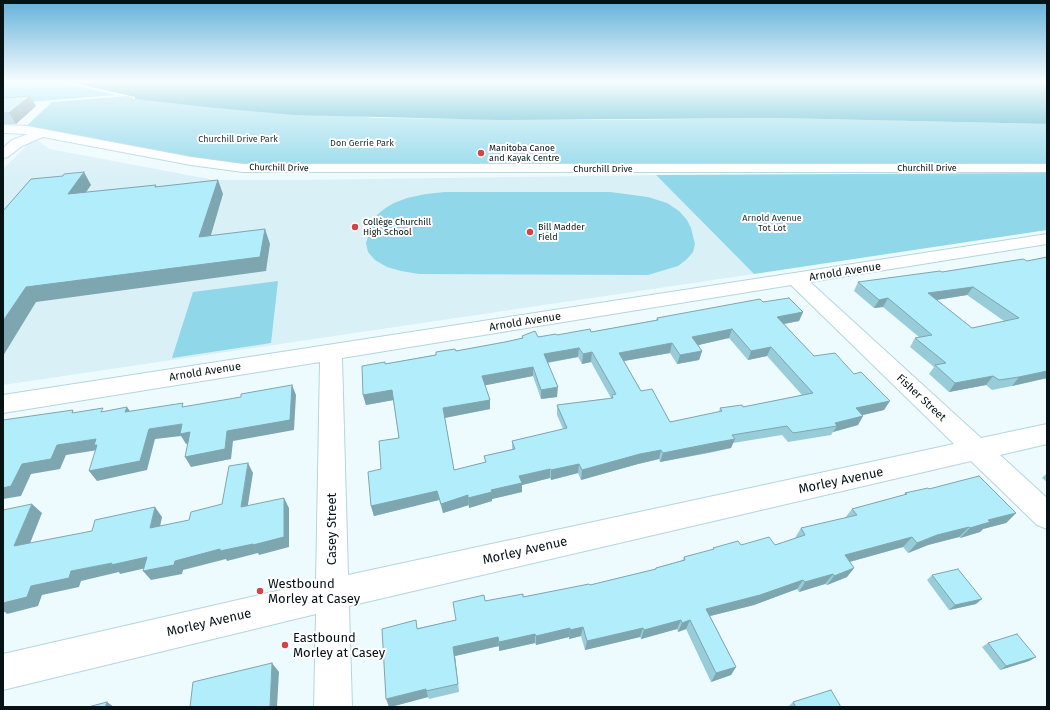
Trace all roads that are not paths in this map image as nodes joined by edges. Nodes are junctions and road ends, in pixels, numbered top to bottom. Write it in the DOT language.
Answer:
graph roads {
  1 [pos="3,129"];
  2 [pos="43,133"];
  3 [pos="3,154"];
  4 [pos="1047,168"];
  5 [pos="1047,239"];
  6 [pos="796,280"];
  7 [pos="331,352"];
  8 [pos="3,404"];
  9 [pos="1047,434"];
  10 [pos="978,451"];
  11 [pos="1047,516"];
  12 [pos="332,594"];
  13 [pos="3,672"];
  14 [pos="333,707"];
  1 -- 2 [label="street, Churchill Drive"];
  2 -- 3 [label="street"];
  2 -- 4 [label="street, Churchill Drive"];
  5 -- 6 [label="street, Arnold Avenue"];
  6 -- 7 [label="street, Arnold Avenue"];
  6 -- 10 [label="street, Fisher Street"];
  7 -- 8 [label="street, Arnold Avenue"];
  7 -- 12 [label="street, Casey Street"];
  9 -- 10 [label="street, Morley Avenue"];
  10 -- 11 [label="street, Fisher Street"];
  10 -- 12 [label="street, Morley Avenue"];
  12 -- 13 [label="street, Morley Avenue"];
  12 -- 14 [label="street, Casey Street"];
}
